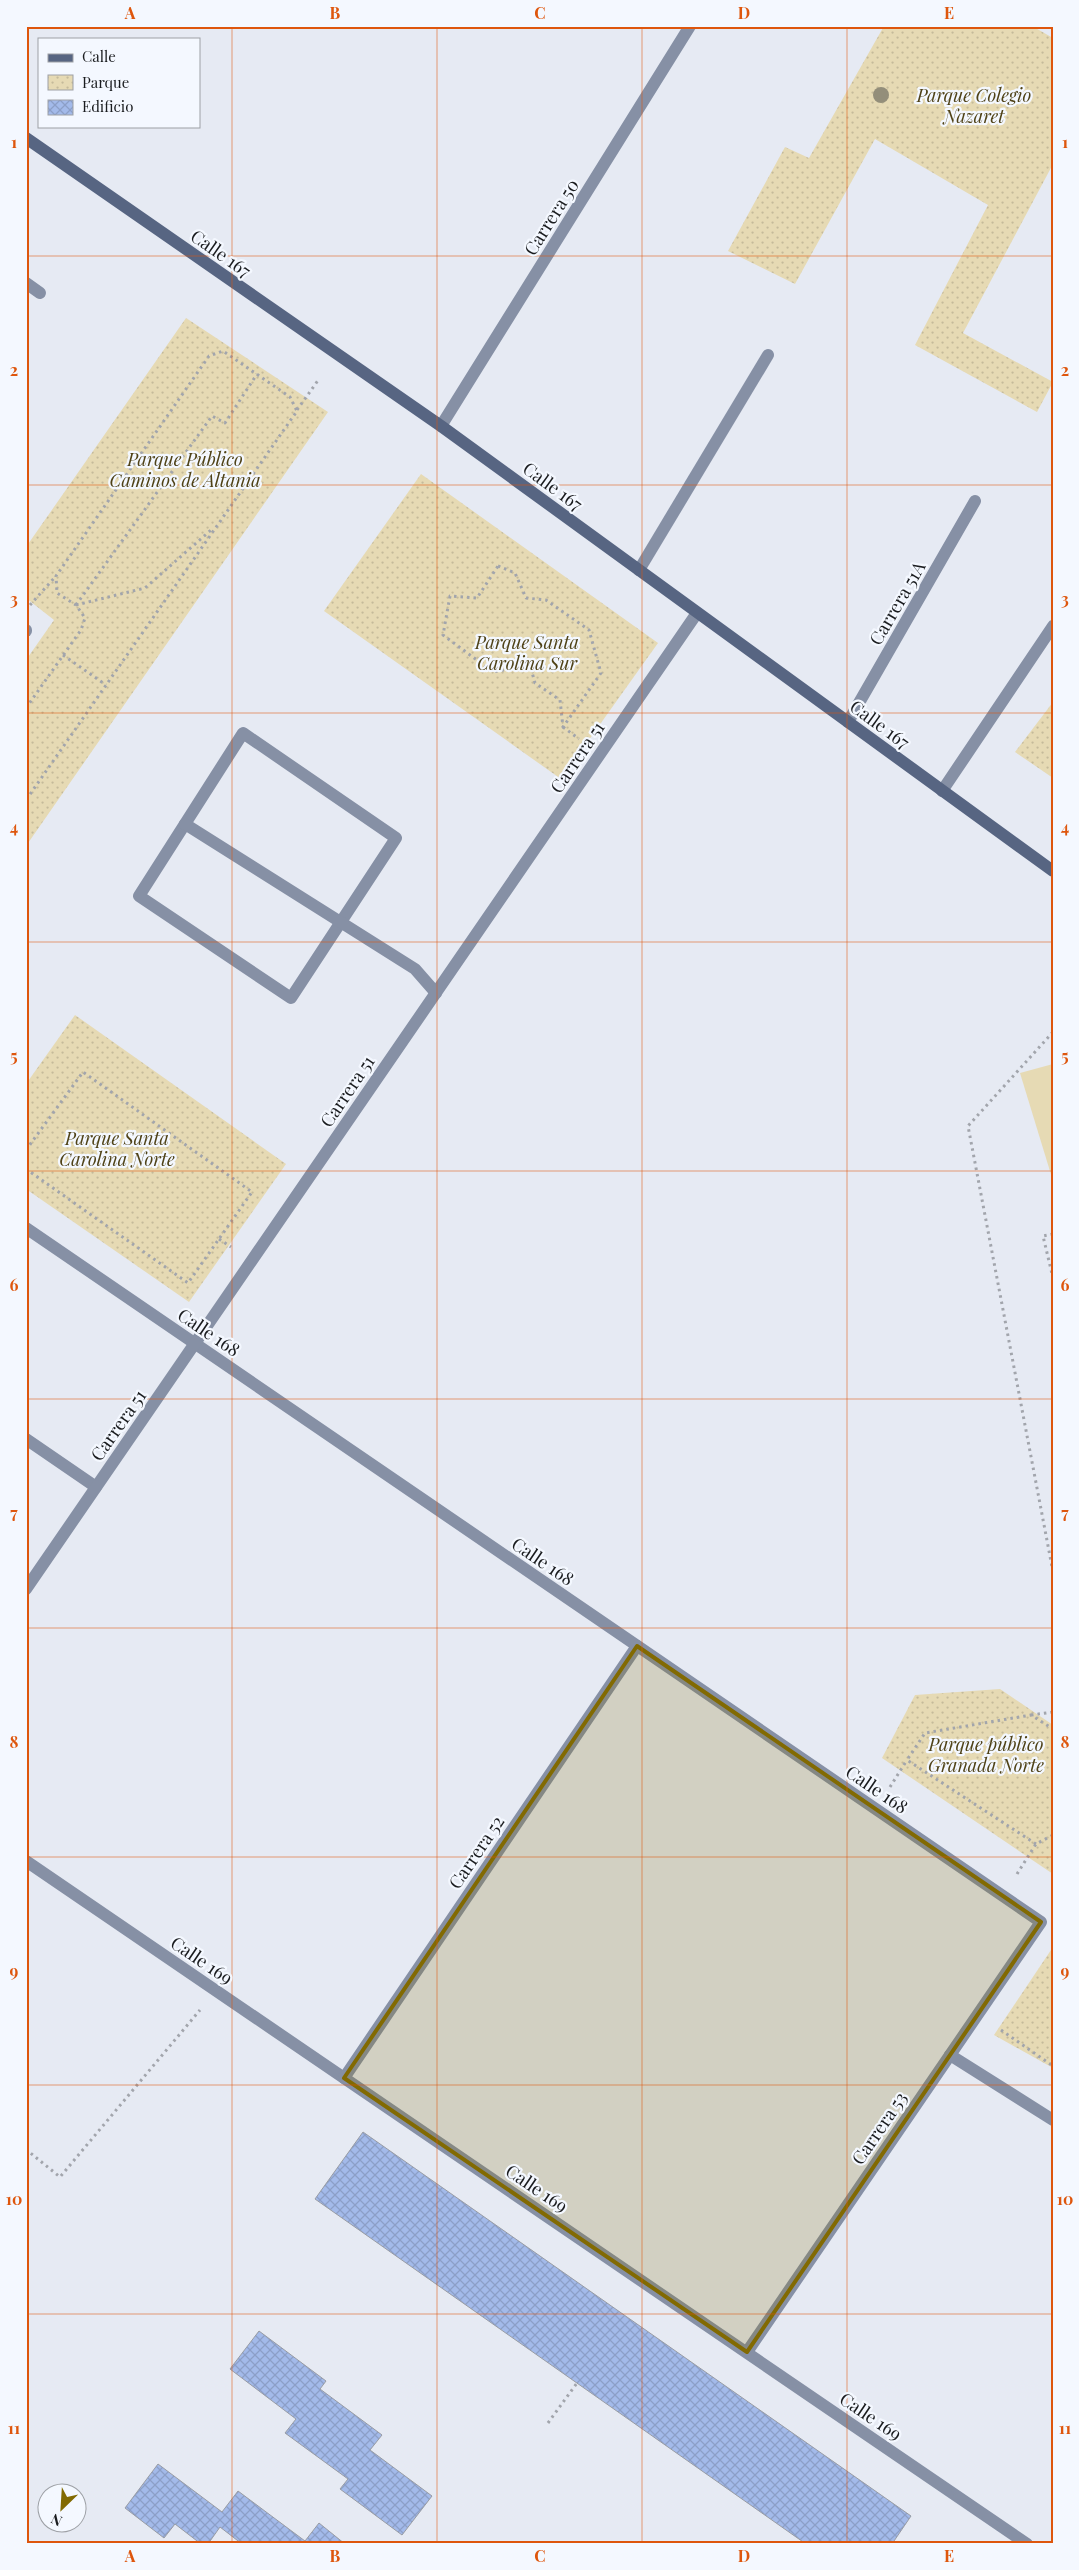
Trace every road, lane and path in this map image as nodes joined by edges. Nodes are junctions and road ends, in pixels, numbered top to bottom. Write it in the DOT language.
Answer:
graph roads {
  1 [pos="690,26"];
  2 [pos="26,138"];
  3 [pos="26,283"];
  4 [pos="40,293"];
  5 [pos="768,355"];
  6 [pos="257,374"];
  7 [pos="319,379"];
  8 [pos="297,411"];
  9 [pos="441,426"];
  10 [pos="975,501"];
  11 [pos="215,527"];
  12 [pos="639,570"];
  13 [pos="56,576"];
  14 [pos="76,605"];
  15 [pos="26,610"];
  16 [pos="697,613"];
  17 [pos="1053,626"];
  18 [pos="443,635"];
  19 [pos="63,655"];
  20 [pos="106,685"];
  21 [pos="26,708"];
  22 [pos="848,722"];
  23 [pos="942,791"];
  24 [pos="26,800"];
  25 [pos="185,824"];
  26 [pos="1053,871"];
  27 [pos="340,922"];
  28 [pos="436,993"];
  29 [pos="1053,1032"];
  30 [pos="26,1150"];
  31 [pos="26,1169"];
  32 [pos="26,1228"];
  33 [pos="1053,1234"];
  34 [pos="1053,1278"];
  35 [pos="195,1344"];
  36 [pos="26,1439"];
  37 [pos="96,1487"];
  38 [pos="1053,1572"];
  39 [pos="26,1589"];
  40 [pos="637,1646"];
  41 [pos="1053,1712"];
  42 [pos="1032,1715"];
  43 [pos="1053,1729"];
  44 [pos="1053,1835"];
  45 [pos="1036,1844"];
  46 [pos="26,1861"];
  47 [pos="1002,1896"];
  48 [pos="1040,1922"];
  49 [pos="216,1990"];
  50 [pos="1006,2024"];
  51 [pos="950,2054"];
  52 [pos="1053,2066"];
  53 [pos="344,2078"];
  54 [pos="1053,2120"];
  55 [pos="26,2153"];
  56 [pos="747,2352"];
  57 [pos="577,2383"];
  58 [pos="548,2423"];
  59 [pos="1027,2544"];
  1 -- 9 [label="street, Carrera 50"];
  2 -- 9 [label="street, Calle 167"];
  3 -- 4 [label="street"];
  5 -- 12 [label="street"];
  6 -- 8 [label="path"];
  6 -- 13 [label="path"];
  6 -- 14 [label="path"];
  7 -- 8 [label="path"];
  8 -- 11 [label="path"];
  9 -- 12 [label="street, Calle 167"];
  10 -- 22 [label="street, Carrera 51A"];
  11 -- 14 [label="path"];
  11 -- 20 [label="path"];
  12 -- 16 [label="street, Calle 167"];
  13 -- 14 [label="path"];
  13 -- 15 [label="path"];
  14 -- 19 [label="path"];
  16 -- 22 [label="street, Calle 167"];
  16 -- 28 [label="street, Carrera 51"];
  17 -- 23 [label="street"];
  18 -- 18 [label="path"];
  19 -- 20 [label="path"];
  19 -- 21 [label="path"];
  20 -- 24 [label="path"];
  22 -- 23 [label="street, Calle 167"];
  23 -- 26 [label="street, Calle 167"];
  25 -- 27 [label="street"];
  25 -- 27 [label="street"];
  25 -- 27 [label="street"];
  27 -- 28 [label="street"];
  28 -- 35 [label="street, Carrera 51"];
  29 -- 38 [label="path"];
  30 -- 31 [label="path"];
  32 -- 35 [label="street, Calle 168"];
  33 -- 34 [label="path"];
  35 -- 37 [label="street, Carrera 51"];
  35 -- 40 [label="street, Calle 168"];
  36 -- 37 [label="street"];
  37 -- 39 [label="street, Carrera 51"];
  40 -- 47 [label="street, Calle 168"];
  40 -- 53 [label="street, Carrera 52"];
  41 -- 42 [label="path"];
  42 -- 43 [label="path"];
  42 -- 45 [label="path"];
  44 -- 45 [label="path"];
  45 -- 47 [label="path"];
  46 -- 49 [label="street, Calle 169"];
  47 -- 48 [label="street, Calle 168"];
  48 -- 51 [label="street, Carrera 53"];
  49 -- 53 [label="street, Calle 169"];
  49 -- 55 [label="path"];
  50 -- 52 [label="path"];
  51 -- 54 [label="street"];
  51 -- 56 [label="street, Carrera 53"];
  53 -- 56 [label="street, Calle 169"];
  56 -- 59 [label="street, Calle 169"];
  57 -- 58 [label="path"];
}
